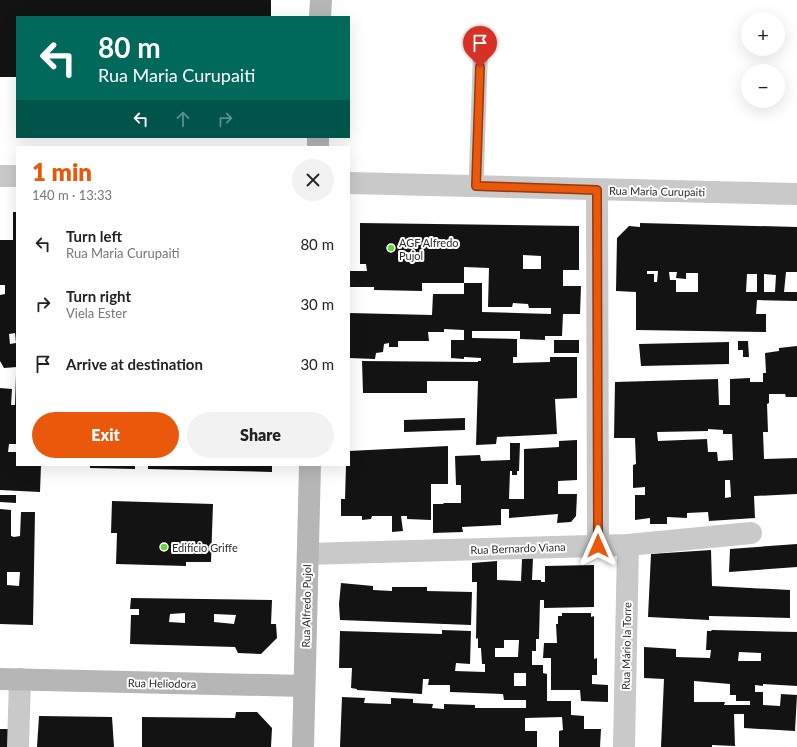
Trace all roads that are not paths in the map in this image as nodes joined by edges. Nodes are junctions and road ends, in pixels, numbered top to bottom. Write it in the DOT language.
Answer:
graph roads {
  1 [pos="321,0"];
  2 [pos="320,16"];
  3 [pos="481,37"];
  4 [pos="0,176"];
  5 [pos="16,176"];
  6 [pos="350,182"];
  7 [pos="476,186"];
  8 [pos="597,190"];
  9 [pos="797,194"];
  10 [pos="310,466"];
  11 [pos="751,533"];
  12 [pos="628,545"];
  13 [pos="598,546"];
  14 [pos="308,554"];
  15 [pos="10,679"];
  16 [pos="304,686"];
  17 [pos="18,747"];
  18 [pos="303,747"];
  19 [pos="624,747"];
  1 -- 2 [label="main road"];
  3 -- 7 [label="lane"];
  4 -- 5 [label="street"];
  6 -- 7 [label="street, Rua Maria Curupaiti"];
  7 -- 8 [label="street, Rua Maria Curupaiti"];
  8 -- 9 [label="street, Rua Maria Curupaiti"];
  8 -- 13 [label="street"];
  10 -- 14 [label="main road, Rua Alfredo Pujol"];
  11 -- 12 [label="street, Rua Bernardo Viana"];
  12 -- 13 [label="street, Rua Bernardo Viana"];
  12 -- 19 [label="street, Rua Mário la Torre"];
  13 -- 14 [label="street, Rua Bernardo Viana"];
  14 -- 16 [label="main road, Rua Alfredo Pujol"];
  15 -- 16 [label="main road, Rua Heliodora"];
  15 -- 17 [label="street, Rua Heliodora"];
  16 -- 18 [label="main road, Rua Alfredo Pujol"];
}
